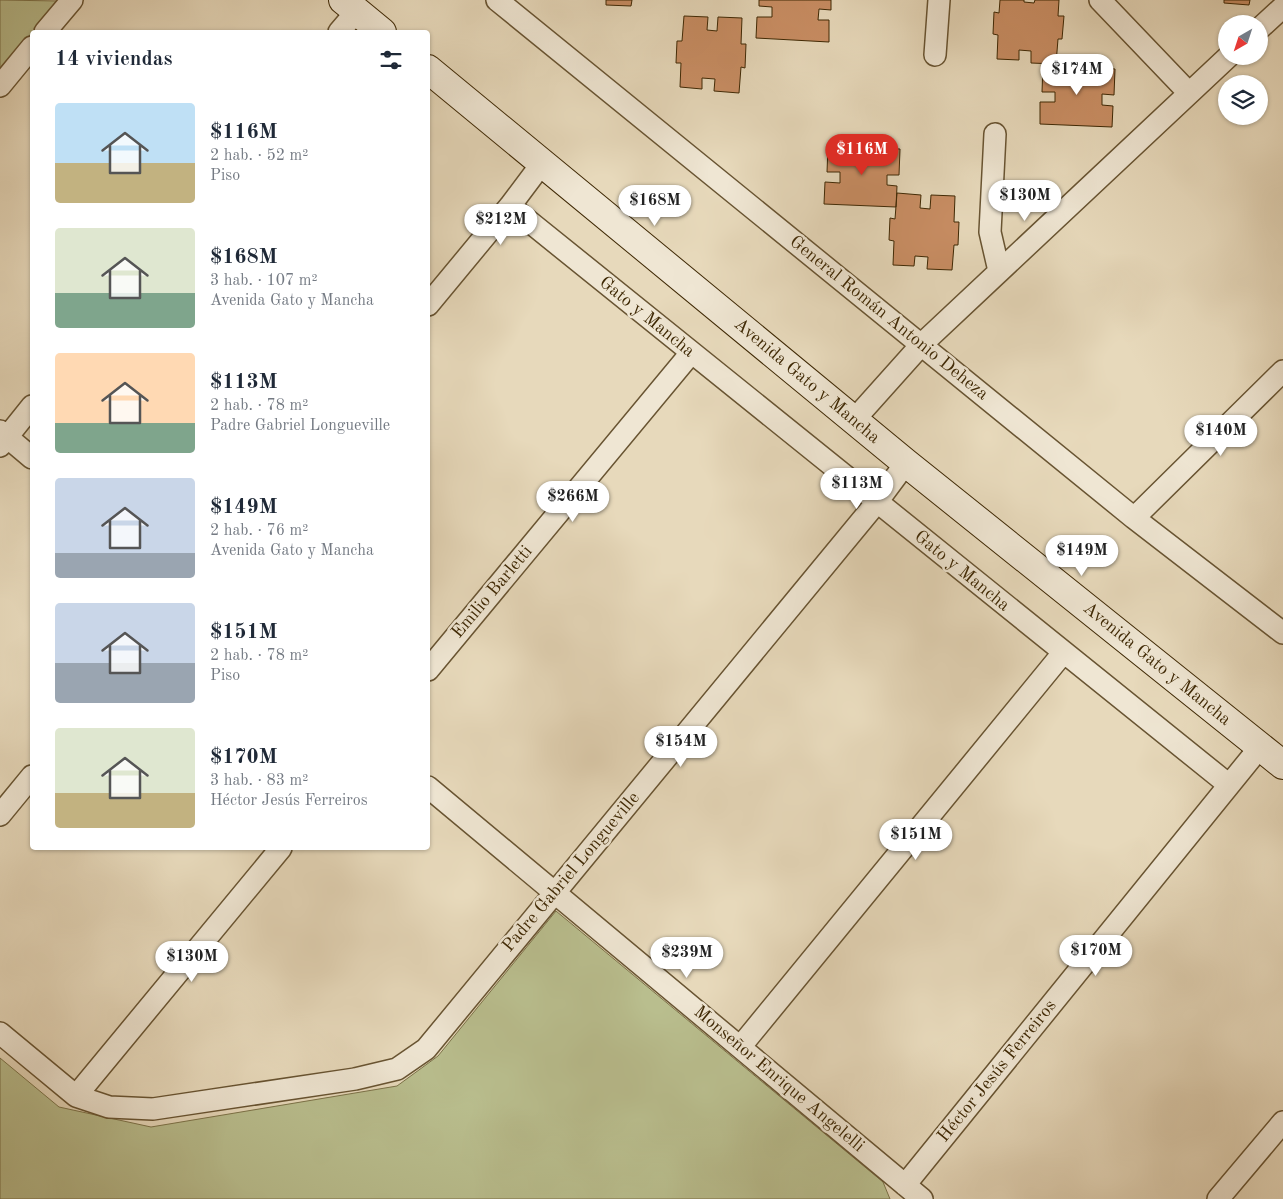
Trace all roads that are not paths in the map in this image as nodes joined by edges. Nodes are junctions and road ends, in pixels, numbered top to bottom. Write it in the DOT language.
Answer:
graph roads {
  1 [pos="72,0"];
  2 [pos="498,0"];
  3 [pos="939,0"];
  4 [pos="1100,0"];
  5 [pos="1122,0"];
  6 [pos="350,6"];
  7 [pos="1283,7"];
  8 [pos="1268,21"];
  9 [pos="1121,22"];
  10 [pos="47,30"];
  11 [pos="340,30"];
  12 [pos="380,30"];
  13 [pos="30,49"];
  14 [pos="935,55"];
  15 [pos="1220,65"];
  16 [pos="430,71"];
  17 [pos="0,86"];
  18 [pos="1190,93"];
  19 [pos="995,134"];
  20 [pos="543,162"];
  21 [pos="510,206"];
  22 [pos="999,271"];
  23 [pos="430,303"];
  24 [pos="922,344"];
  25 [pos="691,353"];
  26 [pos="1283,371"];
  27 [pos="30,408"];
  28 [pos="854,420"];
  29 [pos="2,438"];
  30 [pos="30,457"];
  31 [pos="906,463"];
  32 [pos="877,502"];
  33 [pos="1134,518"];
  34 [pos="1283,633"];
  35 [pos="1063,653"];
  36 [pos="430,668"];
  37 [pos="1260,747"];
  38 [pos="1283,766"];
  39 [pos="30,778"];
  40 [pos="1229,785"];
  41 [pos="430,789"];
  42 [pos="0,815"];
  43 [pos="278,850"];
  44 [pos="554,893"];
  45 [pos="0,1033"];
  46 [pos="740,1046"];
  47 [pos="76,1096"];
  48 [pos="1283,1122"];
  49 [pos="905,1185"];
  50 [pos="922,1199"];
  51 [pos="1218,1199"];
  1 -- 10 [label="street"];
  2 -- 24 [label="street, General Román Antonio Deheza"];
  3 -- 14 [label="street"];
  4 -- 9 [label="street"];
  5 -- 9 [label="street"];
  6 -- 11 [label="street"];
  6 -- 12 [label="street"];
  7 -- 8 [label="street"];
  9 -- 18 [label="street"];
  13 -- 17 [label="street"];
  15 -- 18 [label="street"];
  16 -- 20 [label="street, Avenida Gato y Mancha"];
  18 -- 22 [label="street"];
  19 -- 22 [label="street"];
  20 -- 21 [label="street"];
  20 -- 28 [label="street, Avenida Gato y Mancha"];
  21 -- 23 [label="street"];
  21 -- 25 [label="street, Gato y Mancha"];
  22 -- 24 [label="street"];
  24 -- 28 [label="street"];
  24 -- 33 [label="street, General Román Antonio Deheza"];
  25 -- 32 [label="street, Gato y Mancha"];
  25 -- 36 [label="street, Emilio Barletti"];
  26 -- 33 [label="street"];
  27 -- 29 [label="street"];
  28 -- 31 [label="street, Avenida Gato y Mancha"];
  29 -- 30 [label="street"];
  31 -- 32 [label="street, Padre Gabriel Longueville"];
  31 -- 37 [label="street, Avenida Gato y Mancha"];
  32 -- 35 [label="street, Gato y Mancha"];
  32 -- 44 [label="street, Padre Gabriel Longueville"];
  33 -- 34 [label="street, General Román Antonio Deheza"];
  35 -- 40 [label="street, Gato y Mancha"];
  35 -- 46 [label="street"];
  37 -- 38 [label="street, Avenida Gato y Mancha"];
  37 -- 40 [label="street, Héctor Jesús Ferreiros"];
  39 -- 42 [label="street"];
  40 -- 49 [label="street, Héctor Jesús Ferreiros"];
  41 -- 44 [label="street, Monseñor Enrique Angelelli"];
  43 -- 47 [label="street"];
  44 -- 46 [label="street, Monseñor Enrique Angelelli"];
  44 -- 47 [label="street, Padre Gabriel Longueville"];
  45 -- 47 [label="street"];
  46 -- 49 [label="street, Monseñor Enrique Angelelli"];
  48 -- 51 [label="street"];
  49 -- 50 [label="street, Monseñor Enrique Angelelli"];
}
